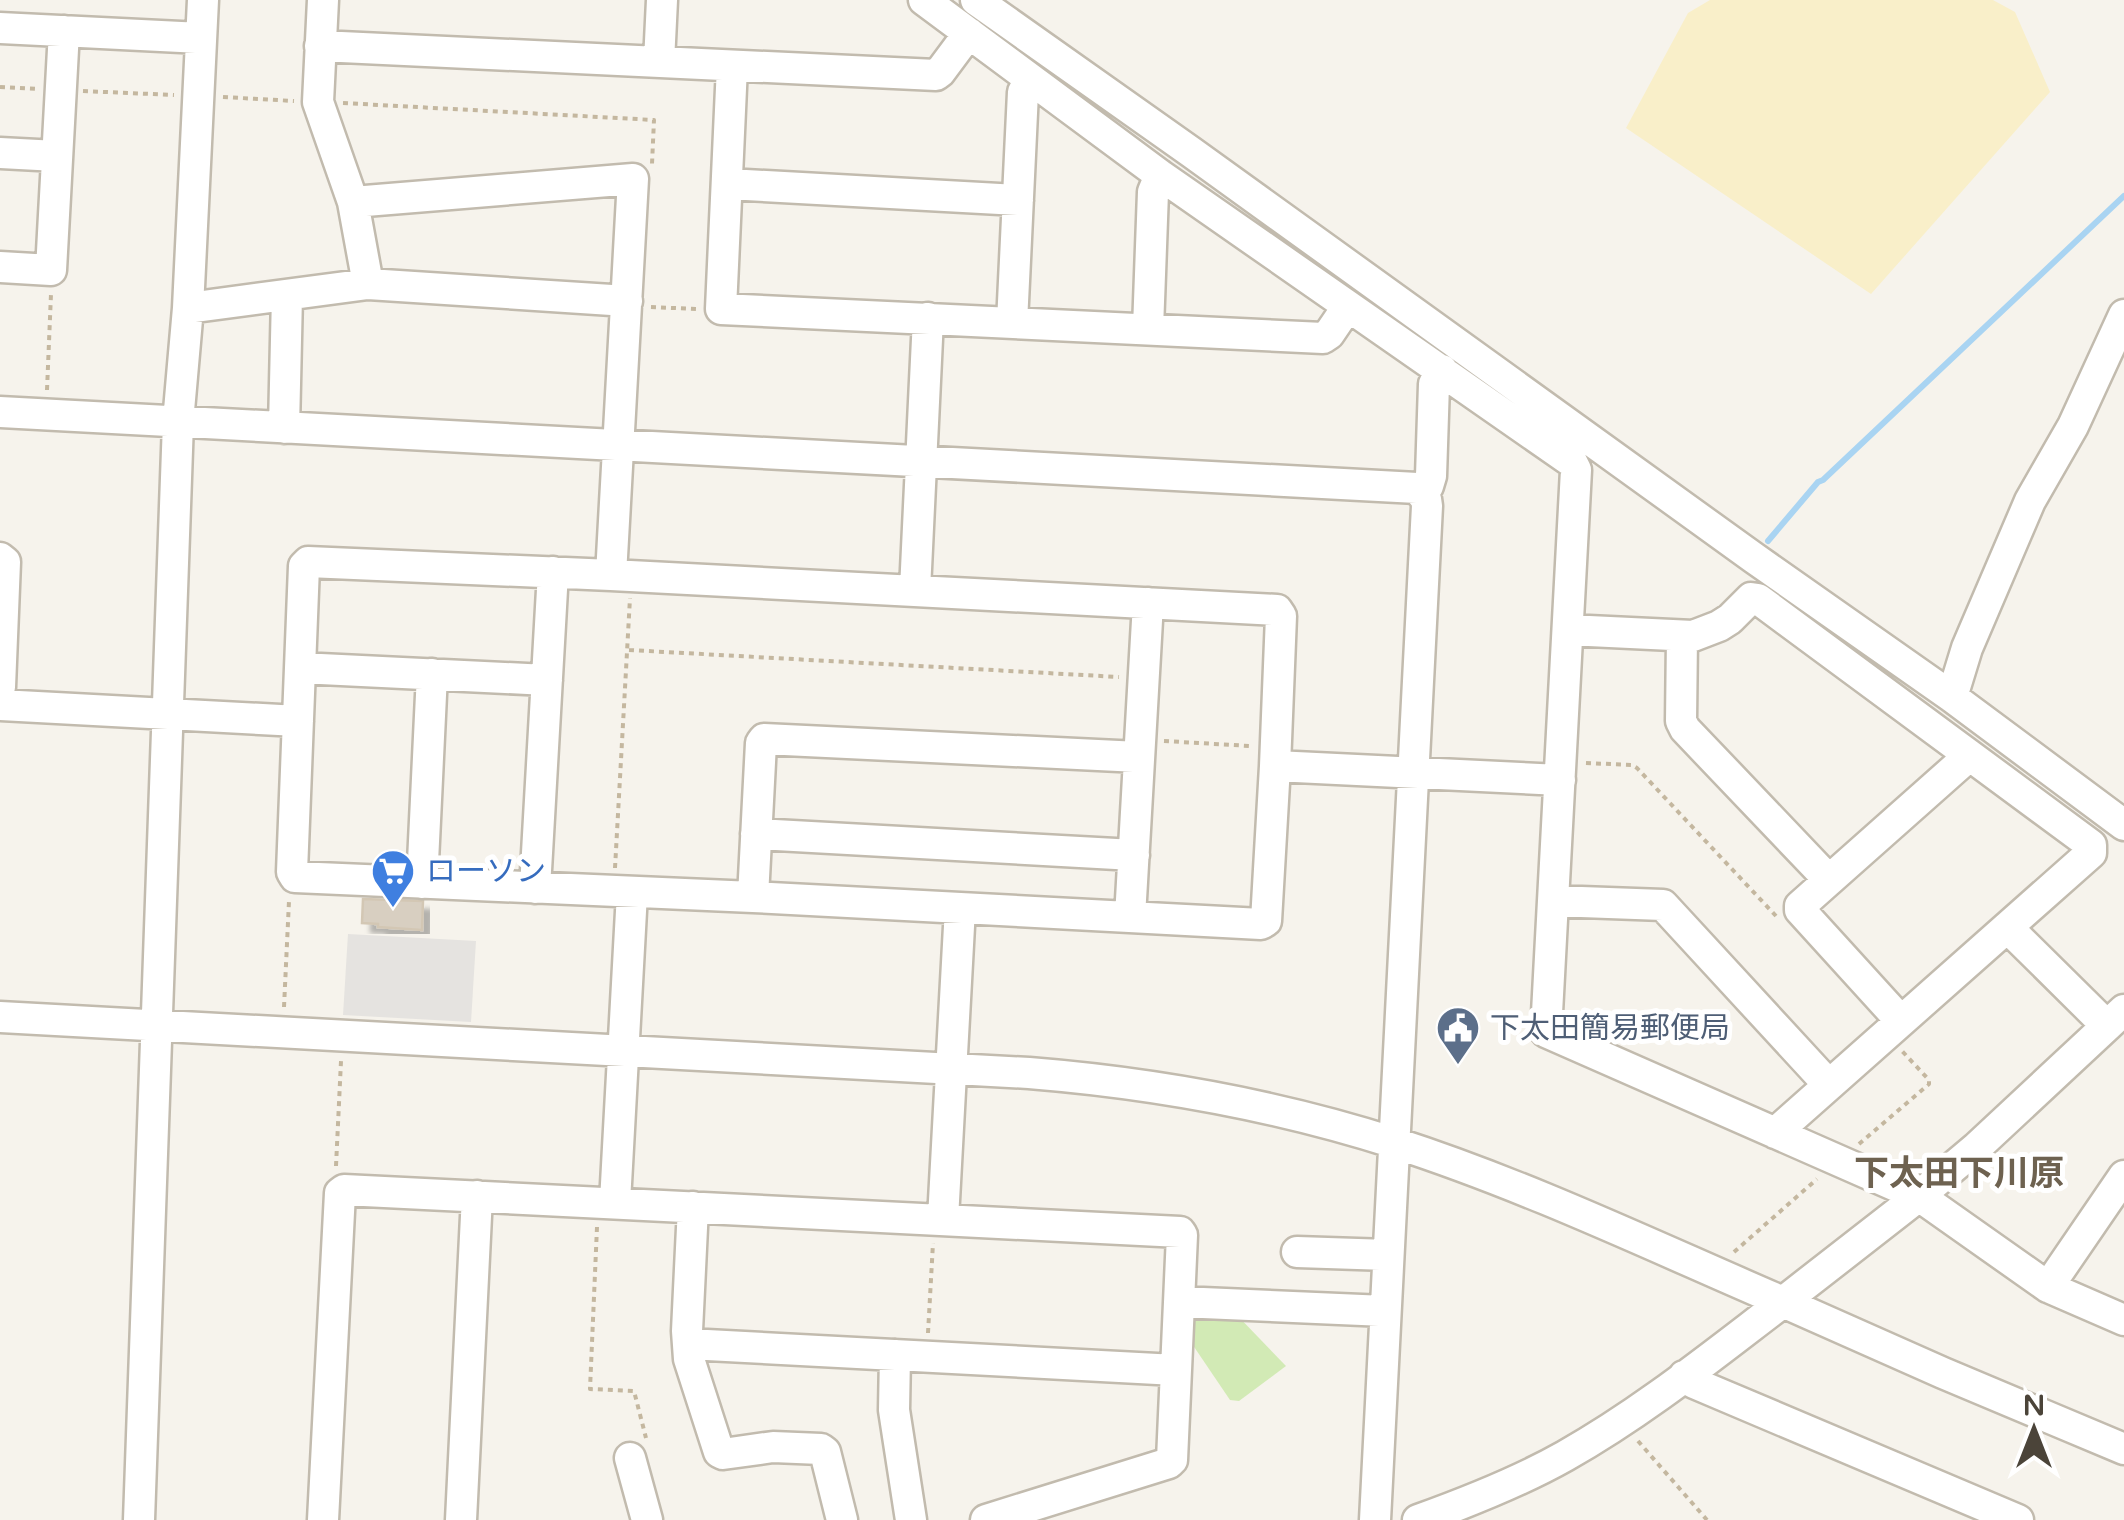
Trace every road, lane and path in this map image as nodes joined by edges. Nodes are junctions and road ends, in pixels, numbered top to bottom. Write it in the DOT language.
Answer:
graph roads {
  1 [pos="203,0"];
  2 [pos="323,0"];
  3 [pos="662,0"];
  4 [pos="924,0"];
  5 [pos="976,0"];
  6 [pos="0,28"];
  7 [pos="64,31"];
  8 [pos="970,33"];
  9 [pos="201,38"];
  10 [pos="320,46"];
  11 [pos="659,62"];
  12 [pos="732,66"];
  13 [pos="1032,80"];
  14 [pos="0,87"];
  15 [pos="61,90"];
  16 [pos="199,96"];
  17 [pos="318,102"];
  18 [pos="0,153"];
  19 [pos="57,156"];
  20 [pos="1160,175"];
  21 [pos="651,176"];
  22 [pos="728,184"];
  23 [pos="1018,200"];
  24 [pos="353,202"];
  25 [pos="0,267"];
  26 [pos="51,270"];
  27 [pos="368,284"];
  28 [pos="287,294"];
  29 [pos="636,304"];
  30 [pos="1348,306"];
  31 [pos="188,308"];
  32 [pos="721,308"];
  33 [pos="2124,314"];
  34 [pos="928,318"];
  35 [pos="1012,323"];
  36 [pos="1148,329"];
  37 [pos="1442,370"];
  38 [pos="0,412"];
  39 [pos="45,414"];
  40 [pos="178,422"];
  41 [pos="284,428"];
  42 [pos="618,446"];
  43 [pos="921,460"];
  44 [pos="1423,492"];
  45 [pos="0,558"];
  46 [pos="553,572"];
  47 [pos="621,576"];
  48 [pos="915,590"];
  49 [pos="1148,603"];
  50 [pos="1568,630"];
  51 [pos="1682,637"];
  52 [pos="628,650"];
  53 [pos="300,668"];
  54 [pos="432,674"];
  55 [pos="1127,677"];
  56 [pos="547,680"];
  57 [pos="0,687"];
  58 [pos="1952,697"];
  59 [pos="0,705"];
  60 [pos="168,714"];
  61 [pos="298,721"];
  62 [pos="1969,756"];
  63 [pos="1139,758"];
  64 [pos="1275,766"];
  65 [pos="1561,771"];
  66 [pos="1413,774"];
  67 [pos="2124,825"];
  68 [pos="756,834"];
  69 [pos="1134,855"];
  70 [pos="292,872"];
  71 [pos="1829,880"];
  72 [pos="422,883"];
  73 [pos="535,888"];
  74 [pos="623,892"];
  75 [pos="752,897"];
  76 [pos="1554,902"];
  77 [pos="960,908"];
  78 [pos="1130,917"];
  79 [pos="1781,922"];
  80 [pos="2009,928"];
  81 [pos="284,1008"];
  82 [pos="0,1018"];
  83 [pos="2115,1018"];
  84 [pos="156,1026"];
  85 [pos="1893,1027"];
  86 [pos="622,1051"];
  87 [pos="342,1056"];
  88 [pos="952,1069"];
  89 [pos="1828,1084"];
  90 [pos="1775,1134"];
  91 [pos="1394,1143"];
  92 [pos="1838,1161"];
  93 [pos="2124,1176"];
  94 [pos="342,1191"];
  95 [pos="477,1196"];
  96 [pos="1919,1196"];
  97 [pos="607,1202"];
  98 [pos="692,1208"];
  99 [pos="939,1219"];
  100 [pos="1297,1252"];
  101 [pos="1388,1255"];
  102 [pos="1728,1257"];
  103 [pos="2048,1287"];
  104 [pos="1180,1302"];
  105 [pos="1783,1302"];
  106 [pos="1385,1310"];
  107 [pos="2124,1320"];
  108 [pos="688,1344"];
  109 [pos="895,1355"];
  110 [pos="927,1356"];
  111 [pos="1176,1370"];
  112 [pos="1684,1376"];
  113 [pos="1632,1433"];
  114 [pos="2124,1448"];
  115 [pos="639,1452"];
  116 [pos="139,1520"];
  117 [pos="323,1520"];
  118 [pos="460,1520"];
  119 [pos="647,1520"];
  120 [pos="842,1520"];
  121 [pos="911,1520"];
  122 [pos="986,1520"];
  123 [pos="1375,1520"];
  124 [pos="1418,1520"];
  125 [pos="1707,1520"];
  126 [pos="2018,1520"];
  1 -- 9 [label="street"];
  2 -- 10 [label="street"];
  3 -- 11 [label="street"];
  4 -- 8 [label="street"];
  5 -- 58 [label="street"];
  6 -- 7 [label="street"];
  7 -- 9 [label="street"];
  7 -- 15 [label="street"];
  8 -- 12 [label="street"];
  8 -- 13 [label="street"];
  9 -- 16 [label="street"];
  10 -- 11 [label="street"];
  10 -- 17 [label="street"];
  11 -- 12 [label="street"];
  12 -- 22 [label="street"];
  13 -- 20 [label="street"];
  13 -- 23 [label="street"];
  14 -- 15 [label="path"];
  15 -- 16 [label="path"];
  15 -- 19 [label="street"];
  16 -- 17 [label="path"];
  16 -- 31 [label="street"];
  17 -- 21 [label="path"];
  17 -- 24 [label="street"];
  18 -- 19 [label="street"];
  19 -- 26 [label="street"];
  20 -- 30 [label="street"];
  20 -- 36 [label="street"];
  22 -- 23 [label="street"];
  22 -- 32 [label="street"];
  23 -- 35 [label="street"];
  24 -- 27 [label="street"];
  24 -- 29 [label="street"];
  25 -- 26 [label="street"];
  26 -- 39 [label="path"];
  27 -- 28 [label="street"];
  27 -- 29 [label="street"];
  28 -- 31 [label="street"];
  28 -- 41 [label="street"];
  29 -- 32 [label="path"];
  29 -- 42 [label="street"];
  30 -- 36 [label="street"];
  30 -- 37 [label="street"];
  31 -- 40 [label="street"];
  32 -- 34 [label="street"];
  33 -- 58 [label="street"];
  34 -- 35 [label="street"];
  34 -- 43 [label="street"];
  35 -- 36 [label="street"];
  37 -- 44 [label="street"];
  37 -- 50 [label="street"];
  38 -- 39 [label="street"];
  39 -- 40 [label="street"];
  40 -- 41 [label="street"];
  40 -- 60 [label="street"];
  41 -- 42 [label="street"];
  42 -- 43 [label="street"];
  42 -- 47 [label="street"];
  43 -- 44 [label="street"];
  43 -- 48 [label="street"];
  44 -- 66 [label="street"];
  45 -- 57 [label="street"];
  46 -- 47 [label="street"];
  46 -- 53 [label="street"];
  46 -- 56 [label="street"];
  47 -- 48 [label="street"];
  47 -- 52 [label="path"];
  48 -- 49 [label="street"];
  49 -- 63 [label="street"];
  49 -- 64 [label="street"];
  50 -- 51 [label="street"];
  50 -- 65 [label="street"];
  51 -- 62 [label="street"];
  51 -- 71 [label="street"];
  52 -- 55 [label="path"];
  52 -- 74 [label="path"];
  53 -- 54 [label="street"];
  53 -- 61 [label="street"];
  54 -- 56 [label="street"];
  54 -- 72 [label="street"];
  56 -- 73 [label="street"];
  58 -- 67 [label="street"];
  59 -- 60 [label="street"];
  60 -- 61 [label="street"];
  60 -- 84 [label="street"];
  61 -- 70 [label="street"];
  62 -- 71 [label="street"];
  62 -- 80 [label="street"];
  63 -- 68 [label="street"];
  63 -- 69 [label="street"];
  64 -- 66 [label="street"];
  64 -- 78 [label="street"];
  65 -- 66 [label="street"];
  65 -- 76 [label="street"];
  65 -- 79 [label="path"];
  66 -- 91 [label="street"];
  68 -- 69 [label="street"];
  68 -- 75 [label="street"];
  69 -- 78 [label="street"];
  70 -- 72 [label="street"];
  70 -- 81 [label="path"];
  71 -- 85 [label="street"];
  72 -- 73 [label="street"];
  73 -- 74 [label="street"];
  74 -- 75 [label="street"];
  74 -- 86 [label="street"];
  75 -- 77 [label="street"];
  76 -- 89 [label="street"];
  76 -- 90 [label="street"];
  77 -- 78 [label="street"];
  77 -- 88 [label="street"];
  80 -- 83 [label="street"];
  80 -- 85 [label="street"];
  82 -- 84 [label="street"];
  83 -- 96 [label="street"];
  84 -- 86 [label="street"];
  84 -- 116 [label="street"];
  85 -- 89 [label="street"];
  85 -- 92 [label="path"];
  86 -- 88 [label="street"];
  86 -- 97 [label="street"];
  87 -- 94 [label="path"];
  88 -- 91 [label="street"];
  88 -- 99 [label="street"];
  89 -- 90 [label="street"];
  90 -- 92 [label="street"];
  91 -- 101 [label="street"];
  91 -- 105 [label="street"];
  92 -- 96 [label="street"];
  92 -- 102 [label="path"];
  93 -- 103 [label="street"];
  94 -- 95 [label="street"];
  94 -- 117 [label="street"];
  95 -- 97 [label="street"];
  95 -- 118 [label="street"];
  96 -- 103 [label="street"];
  96 -- 105 [label="street"];
  97 -- 98 [label="street"];
  97 -- 115 [label="path"];
  98 -- 99 [label="street"];
  98 -- 108 [label="street"];
  99 -- 104 [label="street"];
  99 -- 110 [label="path"];
  100 -- 101 [label="street"];
  101 -- 106 [label="street"];
  103 -- 107 [label="street"];
  104 -- 106 [label="street"];
  104 -- 111 [label="street"];
  105 -- 112 [label="street"];
  105 -- 114 [label="street"];
  106 -- 123 [label="street"];
  108 -- 109 [label="street"];
  108 -- 120 [label="street"];
  109 -- 110 [label="street"];
  109 -- 121 [label="street"];
  110 -- 111 [label="street"];
  111 -- 122 [label="street"];
  112 -- 124 [label="street"];
  112 -- 126 [label="street"];
  113 -- 125 [label="path"];
  115 -- 119 [label="street"];
}
